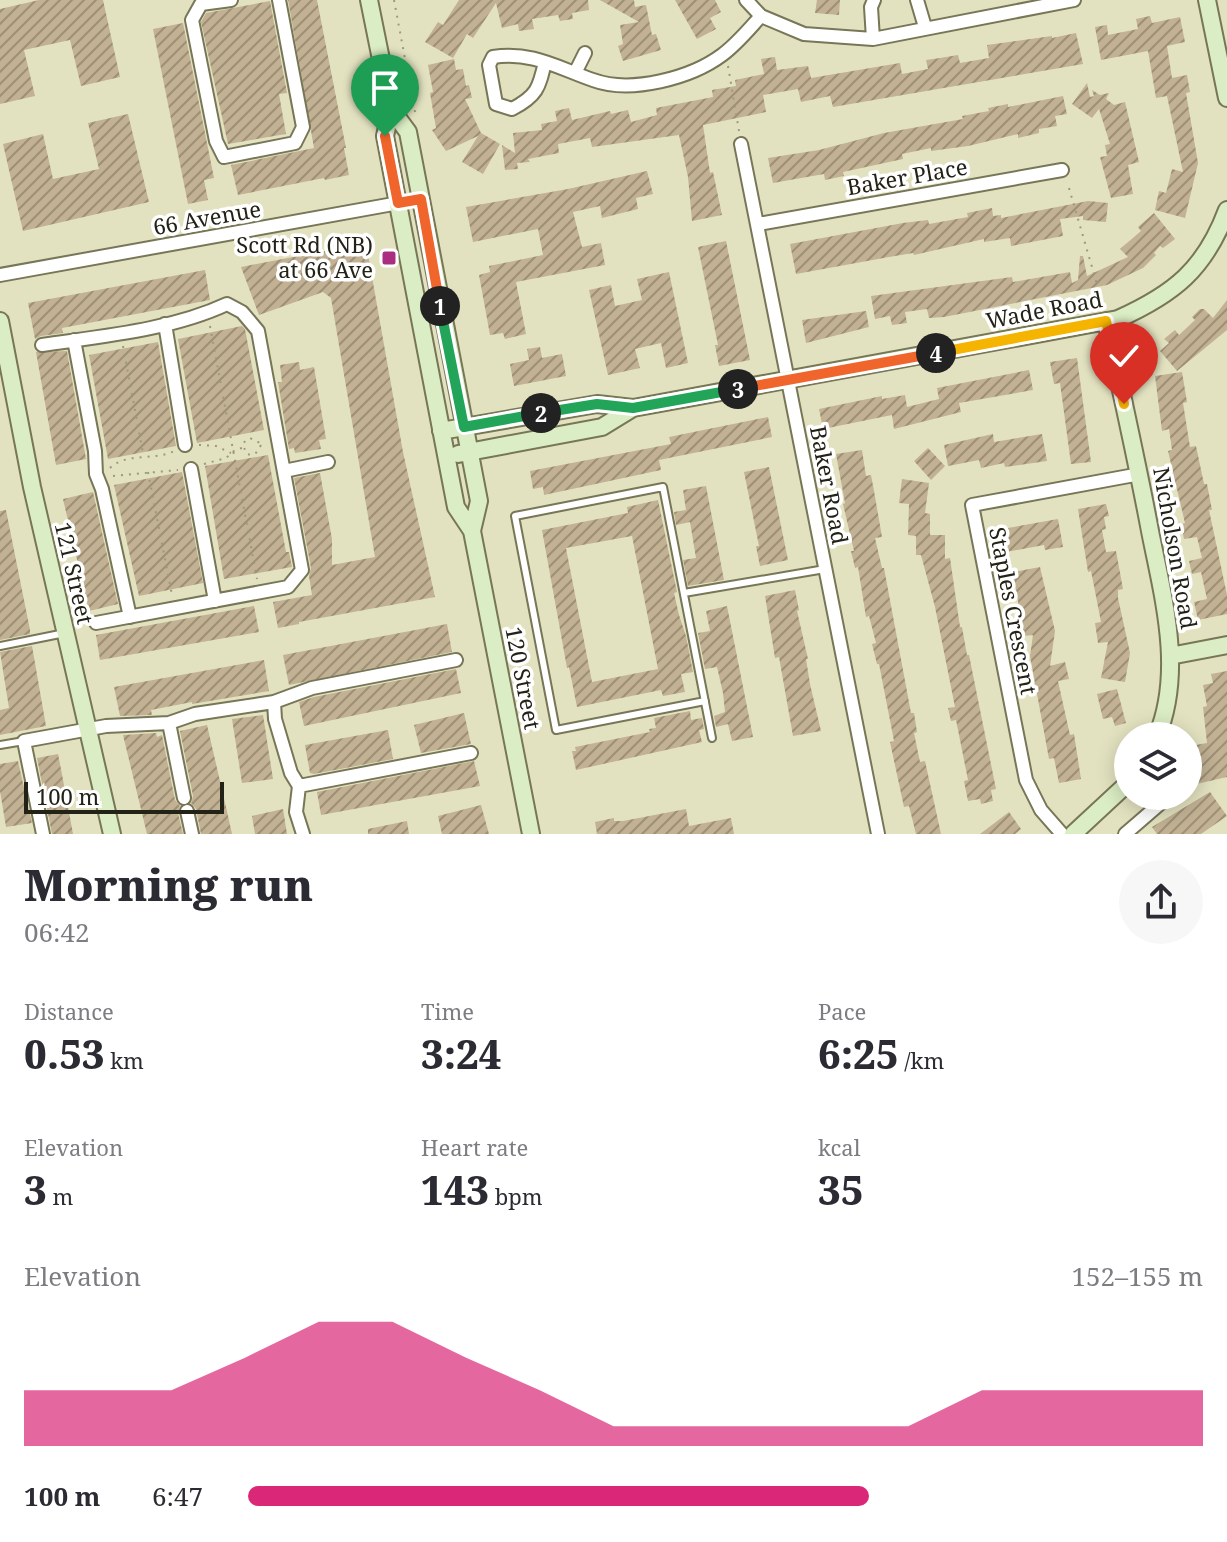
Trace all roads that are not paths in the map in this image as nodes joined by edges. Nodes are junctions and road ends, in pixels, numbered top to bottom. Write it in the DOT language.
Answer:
graph roads {
  1 [pos="231,0"];
  2 [pos="279,0"];
  3 [pos="369,0"];
  4 [pos="746,0"];
  5 [pos="874,0"];
  6 [pos="917,0"];
  7 [pos="1074,0"];
  8 [pos="1207,0"];
  9 [pos="761,16"];
  10 [pos="925,27"];
  11 [pos="873,39"];
  12 [pos="585,53"];
  13 [pos="545,62"];
  14 [pos="575,73"];
  15 [pos="1227,98"];
  16 [pos="391,109"];
  17 [pos="741,144"];
  18 [pos="1062,170"];
  19 [pos="421,199"];
  20 [pos="398,203"];
  21 [pos="1227,210"];
  22 [pos="758,224"];
  23 [pos="0,275"];
  24 [pos="1105,314"];
  25 [pos="0,321"];
  26 [pos="165,324"];
  27 [pos="74,340"];
  28 [pos="42,345"];
  29 [pos="4,365"];
  30 [pos="788,381"];
  31 [pos="633,408"];
  32 [pos="464,427"];
  33 [pos="441,431"];
  34 [pos="185,445"];
  35 [pos="469,452"];
  36 [pos="447,456"];
  37 [pos="328,462"];
  38 [pos="191,469"];
  39 [pos="284,471"];
  40 [pos="1140,474"];
  41 [pos="472,531"];
  42 [pos="825,569"];
  43 [pos="684,593"];
  44 [pos="215,601"];
  45 [pos="130,617"];
  46 [pos="96,623"];
  47 [pos="65,633"];
  48 [pos="1227,645"];
  49 [pos="0,646"];
  50 [pos="1170,656"];
  51 [pos="456,660"];
  52 [pos="705,701"];
  53 [pos="274,702"];
  54 [pos="1163,722"];
  55 [pos="169,723"];
  56 [pos="88,729"];
  57 [pos="712,738"];
  58 [pos="24,741"];
  59 [pos="0,745"];
  60 [pos="471,753"];
  61 [pos="299,786"];
  62 [pos="1114,798"];
  63 [pos="1153,810"];
  64 [pos="43,834"];
  65 [pos="112,834"];
  66 [pos="192,834"];
  67 [pos="303,834"];
  68 [pos="531,834"];
  69 [pos="878,834"];
  70 [pos="1062,834"];
  71 [pos="1073,834"];
  72 [pos="1125,834"];
  1 -- 2 [label="street"];
  3 -- 16 [label="street, 120 Street"];
  4 -- 9 [label="street"];
  5 -- 11 [label="street"];
  6 -- 10 [label="street"];
  7 -- 10 [label="street"];
  8 -- 15 [label="street"];
  9 -- 11 [label="street"];
  9 -- 14 [label="street"];
  10 -- 11 [label="street"];
  12 -- 14 [label="street"];
  13 -- 13 [label="street"];
  13 -- 14 [label="street"];
  16 -- 19 [label="street, 120 Street"];
  16 -- 20 [label="street, 120 Street"];
  17 -- 22 [label="street, Baker Road"];
  18 -- 22 [label="street, Baker Place"];
  19 -- 20 [label="street, 66 Avenue"];
  19 -- 32 [label="street, 120 Street"];
  20 -- 23 [label="street, 66 Avenue"];
  20 -- 33 [label="street, 120 Street"];
  21 -- 24 [label="street, Wade Road"];
  22 -- 30 [label="street, Baker Road"];
  24 -- 30 [label="street, Wade Road"];
  24 -- 40 [label="street, Nicholson Road"];
  25 -- 29 [label="street, 121 Street"];
  26 -- 27 [label="street"];
  26 -- 34 [label="street"];
  26 -- 39 [label="street"];
  27 -- 28 [label="street"];
  27 -- 45 [label="street"];
  29 -- 47 [label="street, 121 Street"];
  30 -- 31 [label="street, Wade Road"];
  30 -- 42 [label="street, Baker Road"];
  31 -- 32 [label="street, Wade Road"];
  31 -- 35 [label="street, Wade Road"];
  32 -- 33 [label="street, Wade Road"];
  32 -- 35 [label="street, 120 Street"];
  33 -- 36 [label="street, 120 Street"];
  35 -- 36 [label="street, Wade Road"];
  35 -- 41 [label="street, 120 Street"];
  36 -- 41 [label="street, 120 Street"];
  37 -- 39 [label="street"];
  38 -- 44 [label="street"];
  39 -- 44 [label="street"];
  40 -- 50 [label="street, Nicholson Road"];
  40 -- 70 [label="street, Staples Crescent"];
  41 -- 68 [label="street, 120 Street"];
  42 -- 43 [label="lane"];
  42 -- 69 [label="street, Baker Road"];
  43 -- 52 [label="lane"];
  43 -- 52 [label="lane"];
  44 -- 45 [label="street"];
  45 -- 46 [label="street"];
  47 -- 49 [label="lane"];
  47 -- 56 [label="street, 121 Street"];
  48 -- 50 [label="street"];
  50 -- 54 [label="street, Nicholson Road"];
  51 -- 53 [label="street"];
  52 -- 57 [label="lane"];
  53 -- 55 [label="street"];
  53 -- 61 [label="street"];
  55 -- 56 [label="street"];
  55 -- 66 [label="street"];
  56 -- 58 [label="street"];
  56 -- 65 [label="street, 121 Street"];
  58 -- 59 [label="lane"];
  58 -- 64 [label="street"];
  60 -- 61 [label="street"];
  61 -- 67 [label="street"];
  62 -- 71 [label="street"];
  63 -- 72 [label="street"];
}
